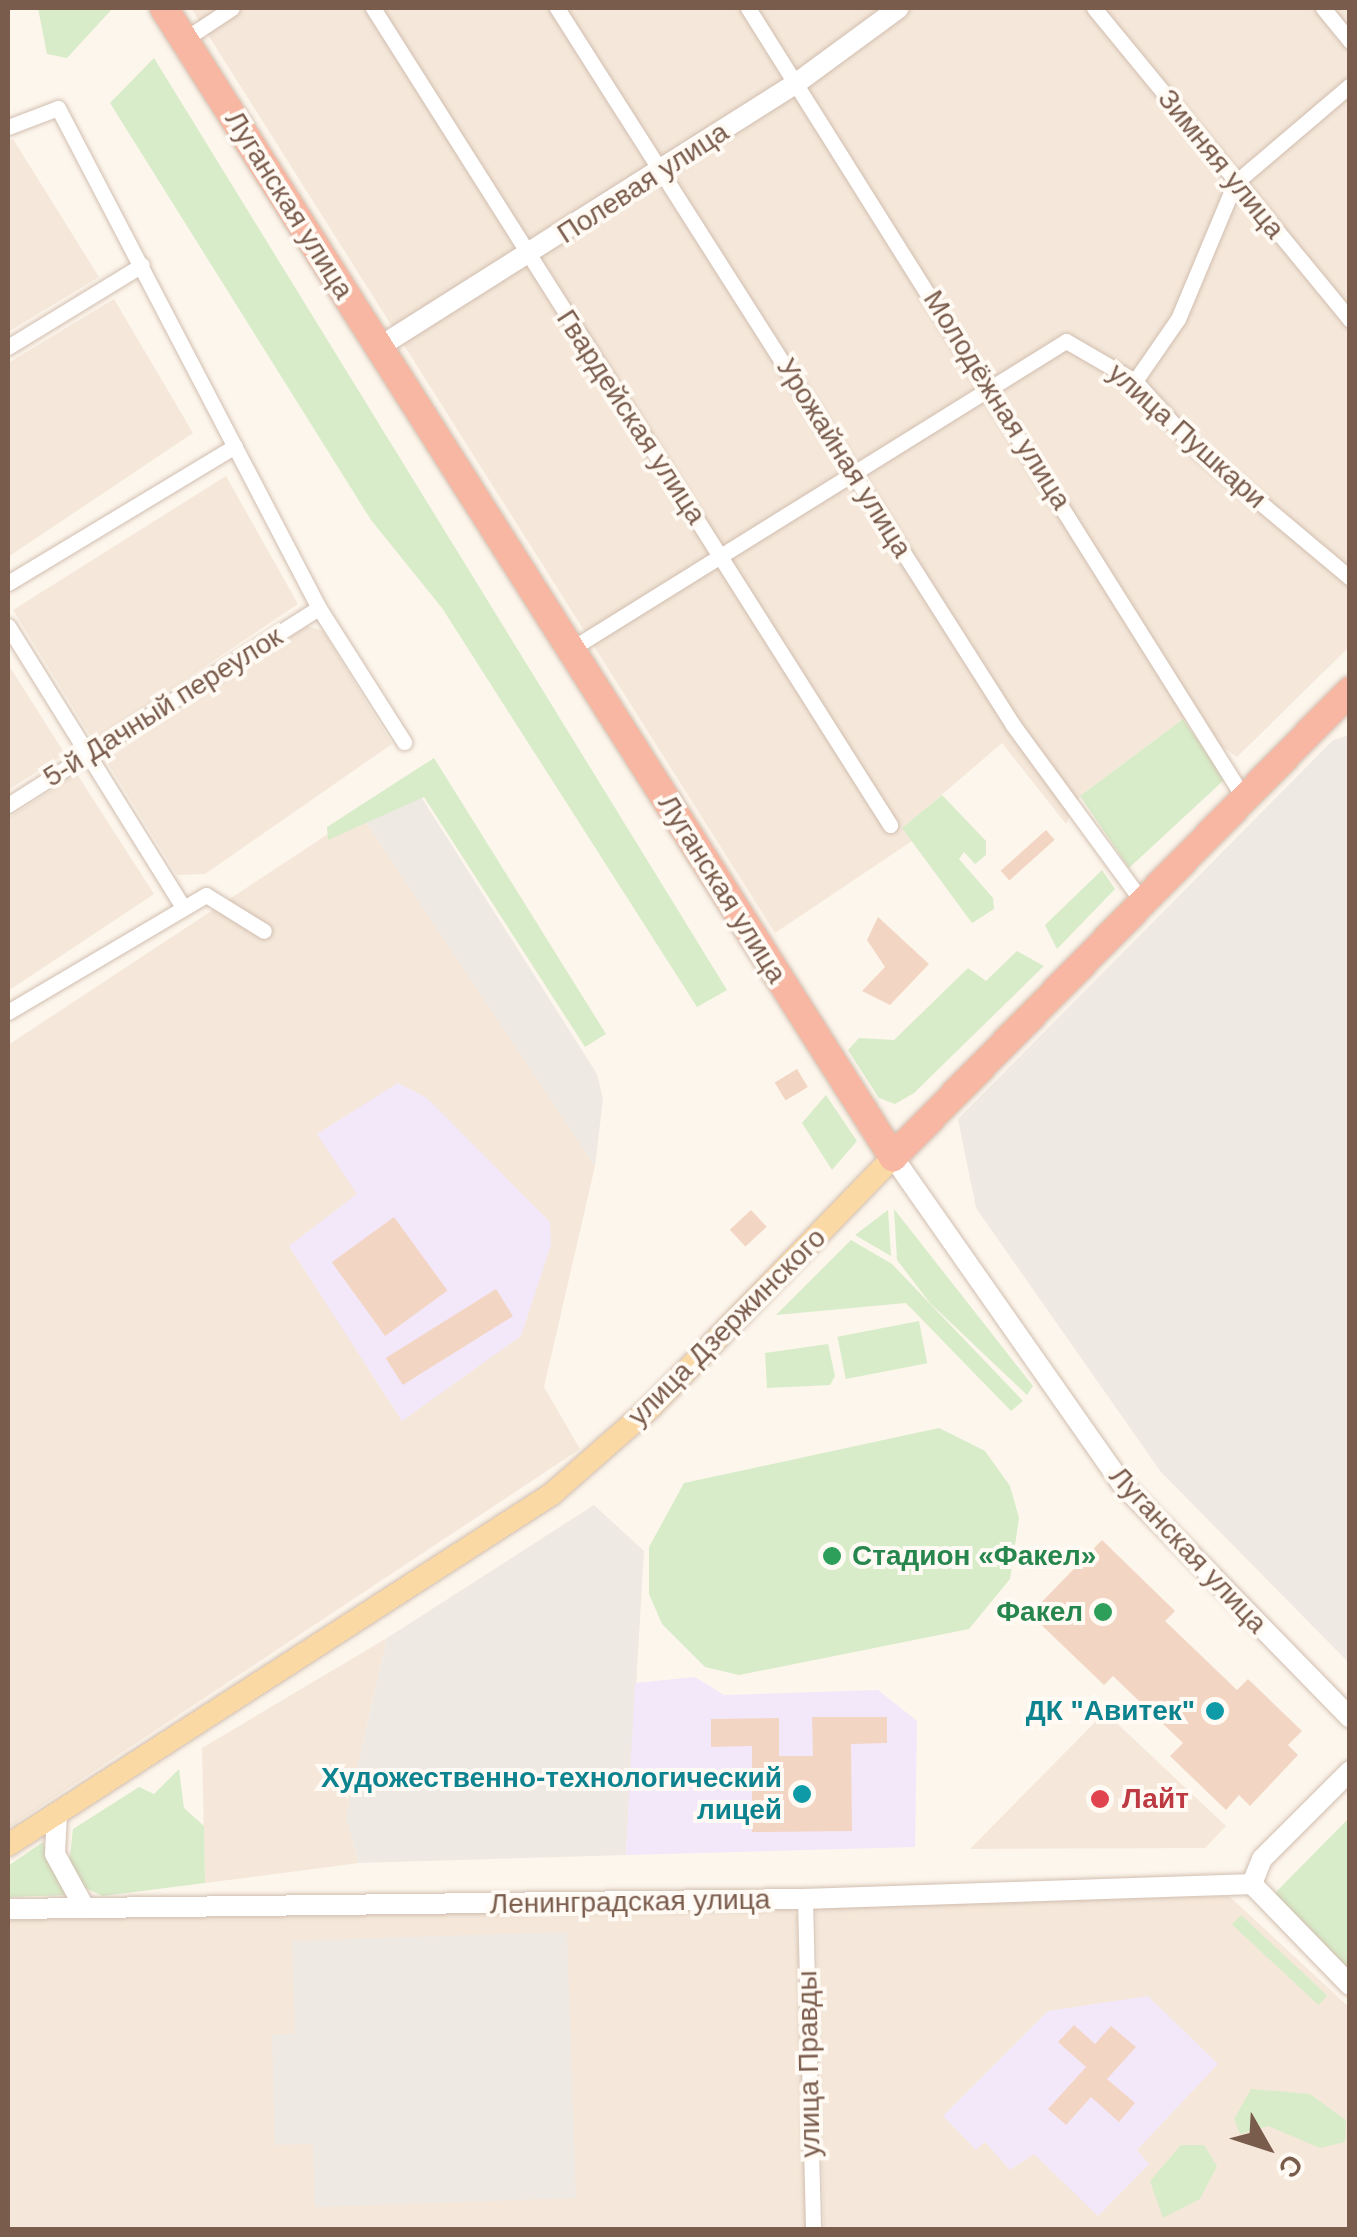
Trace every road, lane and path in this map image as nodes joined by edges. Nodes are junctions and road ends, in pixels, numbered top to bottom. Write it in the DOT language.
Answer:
graph roads {
  1 [pos="164,8"];
  2 [pos="232,8"];
  3 [pos="373,8"];
  4 [pos="557,8"];
  5 [pos="748,8"];
  6 [pos="899,8"];
  7 [pos="1094,8"];
  8 [pos="1323,8"];
  9 [pos="185,39"];
  10 [pos="1350,41"];
  11 [pos="794,85"];
  12 [pos="1350,85"];
  13 [pos="8,127"];
  14 [pos="662,170"];
  15 [pos="1235,183"];
  16 [pos="528,258"];
  17 [pos="142,265"];
  18 [pos="1350,320"];
  19 [pos="8,347"];
  20 [pos="379,348"];
  21 [pos="1135,381"];
  22 [pos="988,386"];
  23 [pos="235,446"];
  24 [pos="853,472"];
  25 [pos="720,556"];
  26 [pos="1350,578"];
  27 [pos="8,583"];
  28 [pos="319,608"];
  29 [pos="8,626"];
  30 [pos="572,650"];
  31 [pos="1350,691"];
  32 [pos="404,742"];
  33 [pos="86,757"];
  34 [pos="1242,795"];
  35 [pos="8,805"];
  36 [pos="890,825"];
  37 [pos="1141,900"];
  38 [pos="182,904"];
  39 [pos="264,931"];
  40 [pos="8,1012"];
  41 [pos="893,1156"];
  42 [pos="1350,1718"];
  43 [pos="1350,1772"];
  44 [pos="57,1813"];
  45 [pos="8,1845"];
  46 [pos="1252,1884"];
  47 [pos="806,1899"];
  48 [pos="84,1907"];
  49 [pos="8,1909"];
  50 [pos="1350,1986"];
  51 [pos="813,2230"];
  1 -- 9 [label="highway, Луганская улица"];
  2 -- 9 [label="street"];
  3 -- 16 [label="street, Гвардейская улица"];
  4 -- 14 [label="street, Урожайная улица"];
  5 -- 11 [label="street, Молодёжная улица"];
  6 -- 11 [label="street, Полевая улица"];
  7 -- 15 [label="street, Зимняя улица"];
  8 -- 10 [label="street"];
  9 -- 20 [label="highway, Луганская улица"];
  11 -- 14 [label="street, Полевая улица"];
  11 -- 22 [label="street, Молодёжная улица"];
  12 -- 15 [label="street"];
  13 -- 17 [label="street"];
  14 -- 16 [label="street, Полевая улица"];
  14 -- 24 [label="street, Урожайная улица"];
  15 -- 18 [label="street, Зимняя улица"];
  15 -- 21 [label="street"];
  16 -- 20 [label="street, Полевая улица"];
  16 -- 25 [label="street, Гвардейская улица"];
  17 -- 19 [label="street"];
  17 -- 23 [label="street"];
  20 -- 30 [label="highway, Луганская улица"];
  21 -- 22 [label="street, улица Пушкари"];
  21 -- 26 [label="street, улица Пушкари"];
  22 -- 24 [label="street"];
  22 -- 34 [label="street, Молодёжная улица"];
  23 -- 27 [label="street"];
  23 -- 28 [label="street"];
  24 -- 25 [label="street"];
  24 -- 37 [label="street, Урожайная улица"];
  25 -- 30 [label="street"];
  25 -- 36 [label="street, Гвардейская улица"];
  28 -- 32 [label="street"];
  28 -- 33 [label="street, 5-й Дачный переулок"];
  29 -- 33 [label="street"];
  30 -- 41 [label="highway, Луганская улица"];
  31 -- 34 [label="highway, улица Дзержинского"];
  33 -- 35 [label="street, 5-й Дачный переулок"];
  33 -- 38 [label="street"];
  34 -- 37 [label="highway, улица Дзержинского"];
  37 -- 41 [label="highway, улица Дзержинского"];
  38 -- 39 [label="street"];
  38 -- 40 [label="street"];
  41 -- 42 [label="street, Луганская улица"];
  41 -- 44 [label="main road, улица Дзержинского"];
  43 -- 46 [label="street"];
  44 -- 45 [label="main road, улица Дзержинского"];
  44 -- 48 [label="street"];
  46 -- 47 [label="street, Ленинградская улица"];
  46 -- 50 [label="street"];
  47 -- 48 [label="street, Ленинградская улица"];
  47 -- 51 [label="street, улица Правды"];
  48 -- 49 [label="street, Ленинградская улица"];
}
